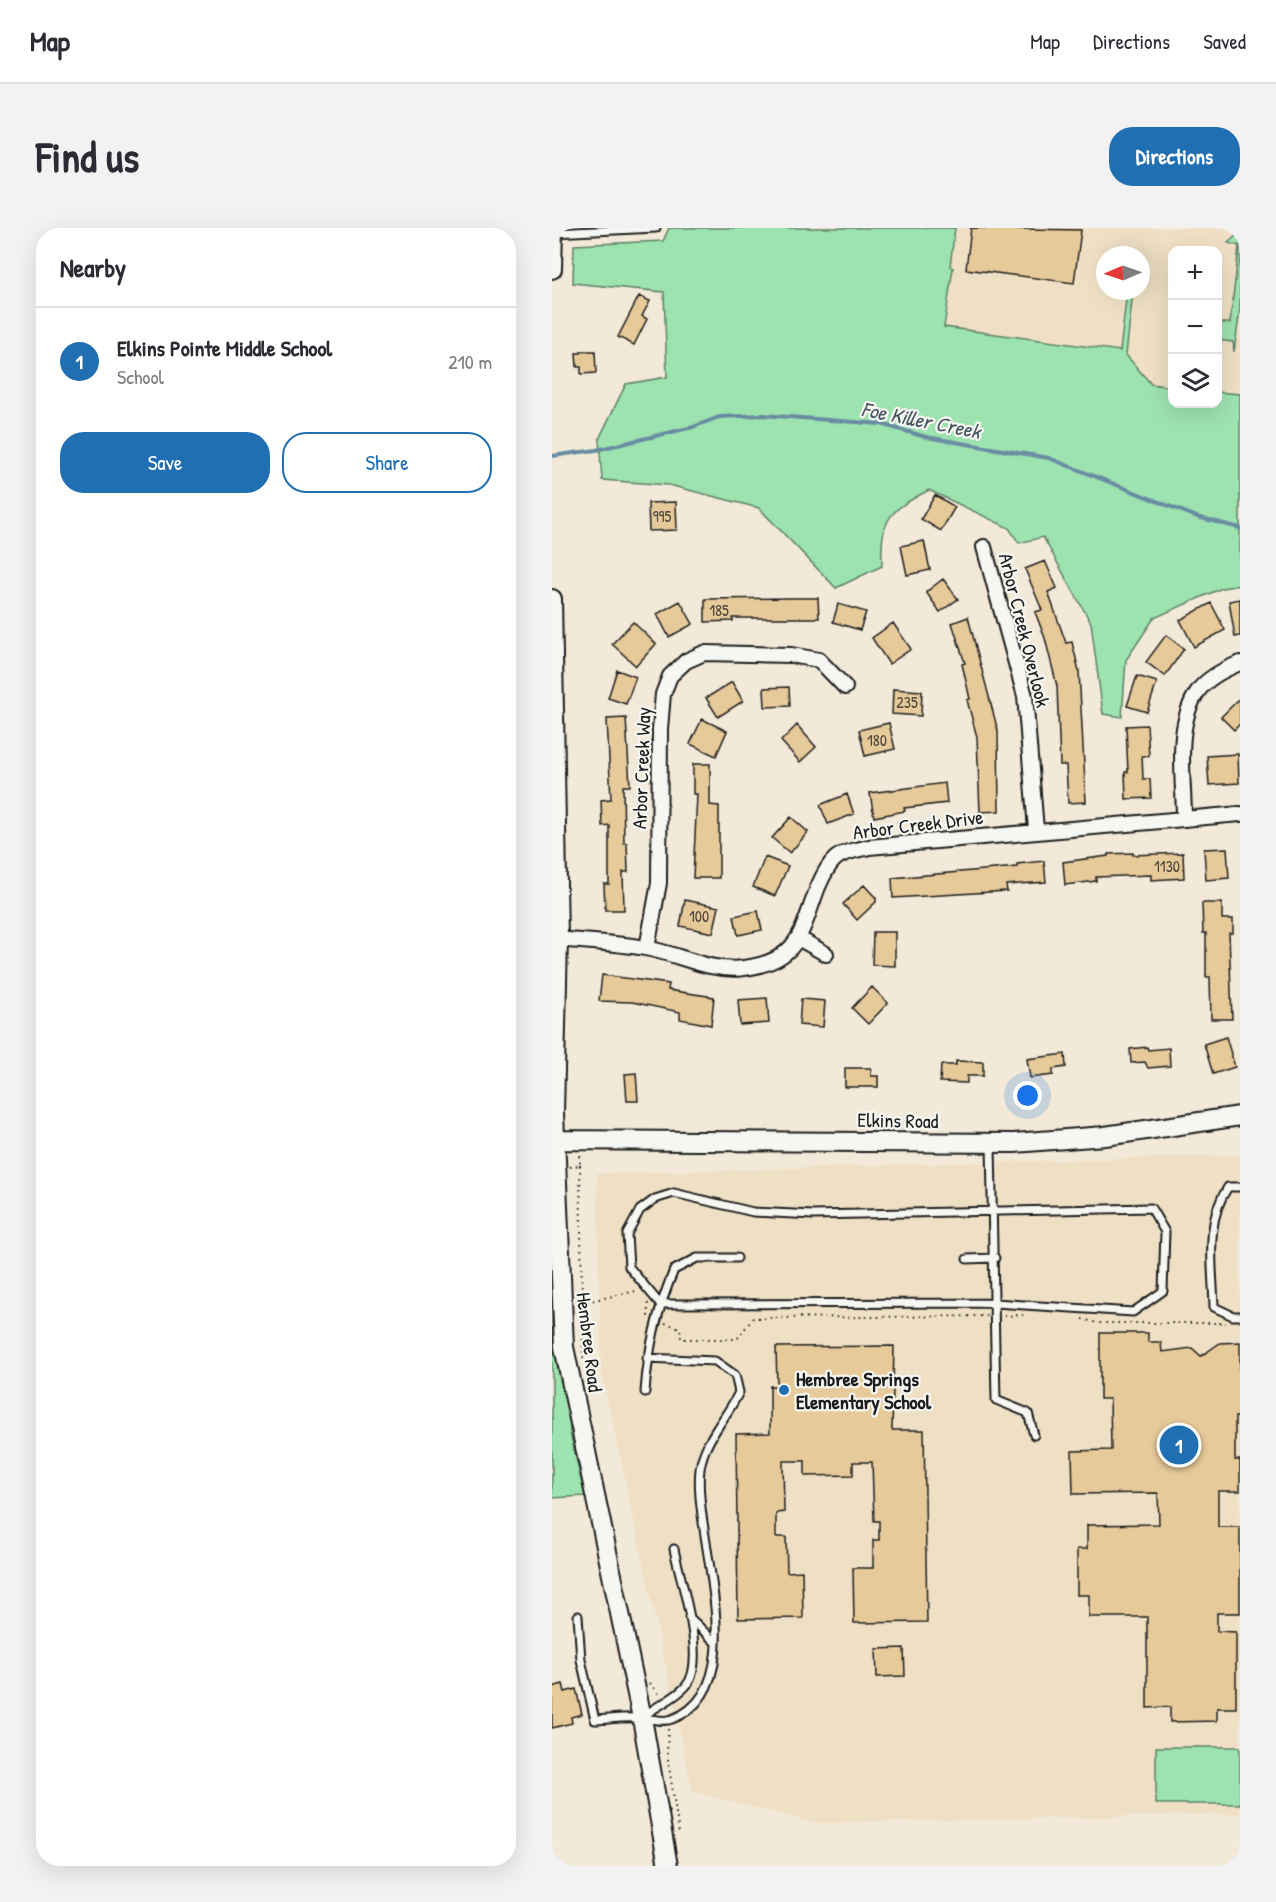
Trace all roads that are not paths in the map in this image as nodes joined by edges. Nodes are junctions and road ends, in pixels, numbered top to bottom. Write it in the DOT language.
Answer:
graph roads {
  1 [pos="656,228"];
  2 [pos="553,230"];
  3 [pos="592,230"];
  4 [pos="552,269"];
  5 [pos="984,547"];
  6 [pos="552,598"];
  7 [pos="553,645"];
  8 [pos="1240,663"];
  9 [pos="553,664"];
  10 [pos="845,687"];
  11 [pos="1240,814"];
  12 [pos="1184,818"];
  13 [pos="1036,830"];
  14 [pos="558,939"];
  15 [pos="800,939"];
  16 [pos="647,948"];
  17 [pos="826,954"];
  18 [pos="1240,1116"];
  19 [pos="553,1140"];
  20 [pos="991,1143"];
  21 [pos="1240,1187"];
  22 [pos="994,1210"];
  23 [pos="737,1258"];
  24 [pos="994,1258"];
  25 [pos="967,1259"];
  26 [pos="995,1303"];
  27 [pos="660,1304"];
  28 [pos="1240,1316"];
  29 [pos="647,1358"];
  30 [pos="645,1392"];
  31 [pos="1034,1435"];
  32 [pos="674,1549"];
  33 [pos="578,1616"];
  34 [pos="689,1617"];
  35 [pos="715,1642"];
  36 [pos="642,1718"];
  37 [pos="668,1866"];
  1 -- 3 [label="lane"];
  2 -- 3 [label="lane"];
  2 -- 4 [label="street"];
  5 -- 13 [label="street, Arbor Creek Overlook"];
  6 -- 7 [label="street, Hembree Road"];
  7 -- 9 [label="street, Hembree Road"];
  8 -- 12 [label="street"];
  9 -- 14 [label="street, Hembree Road"];
  10 -- 16 [label="street, Arbor Creek Way"];
  11 -- 12 [label="street, Arbor Creek Drive"];
  12 -- 13 [label="street, Arbor Creek Drive"];
  13 -- 15 [label="street, Arbor Creek Drive"];
  14 -- 16 [label="street"];
  14 -- 19 [label="street, Hembree Road"];
  15 -- 16 [label="street"];
  15 -- 17 [label="street"];
  18 -- 20 [label="street, Elkins Road"];
  19 -- 20 [label="street, Elkins Road"];
  19 -- 36 [label="street, Hembree Road"];
  20 -- 22 [label="lane"];
  21 -- 28 [label="lane"];
  22 -- 24 [label="lane"];
  22 -- 26 [label="lane"];
  22 -- 27 [label="lane"];
  23 -- 27 [label="lane"];
  24 -- 25 [label="lane"];
  24 -- 26 [label="lane"];
  26 -- 27 [label="lane"];
  26 -- 31 [label="lane"];
  27 -- 29 [label="lane"];
  29 -- 30 [label="lane"];
  29 -- 35 [label="lane"];
  32 -- 34 [label="lane"];
  33 -- 36 [label="lane"];
  34 -- 35 [label="lane"];
  34 -- 36 [label="lane"];
  35 -- 36 [label="lane"];
  36 -- 37 [label="street, Hembree Road"];
}
